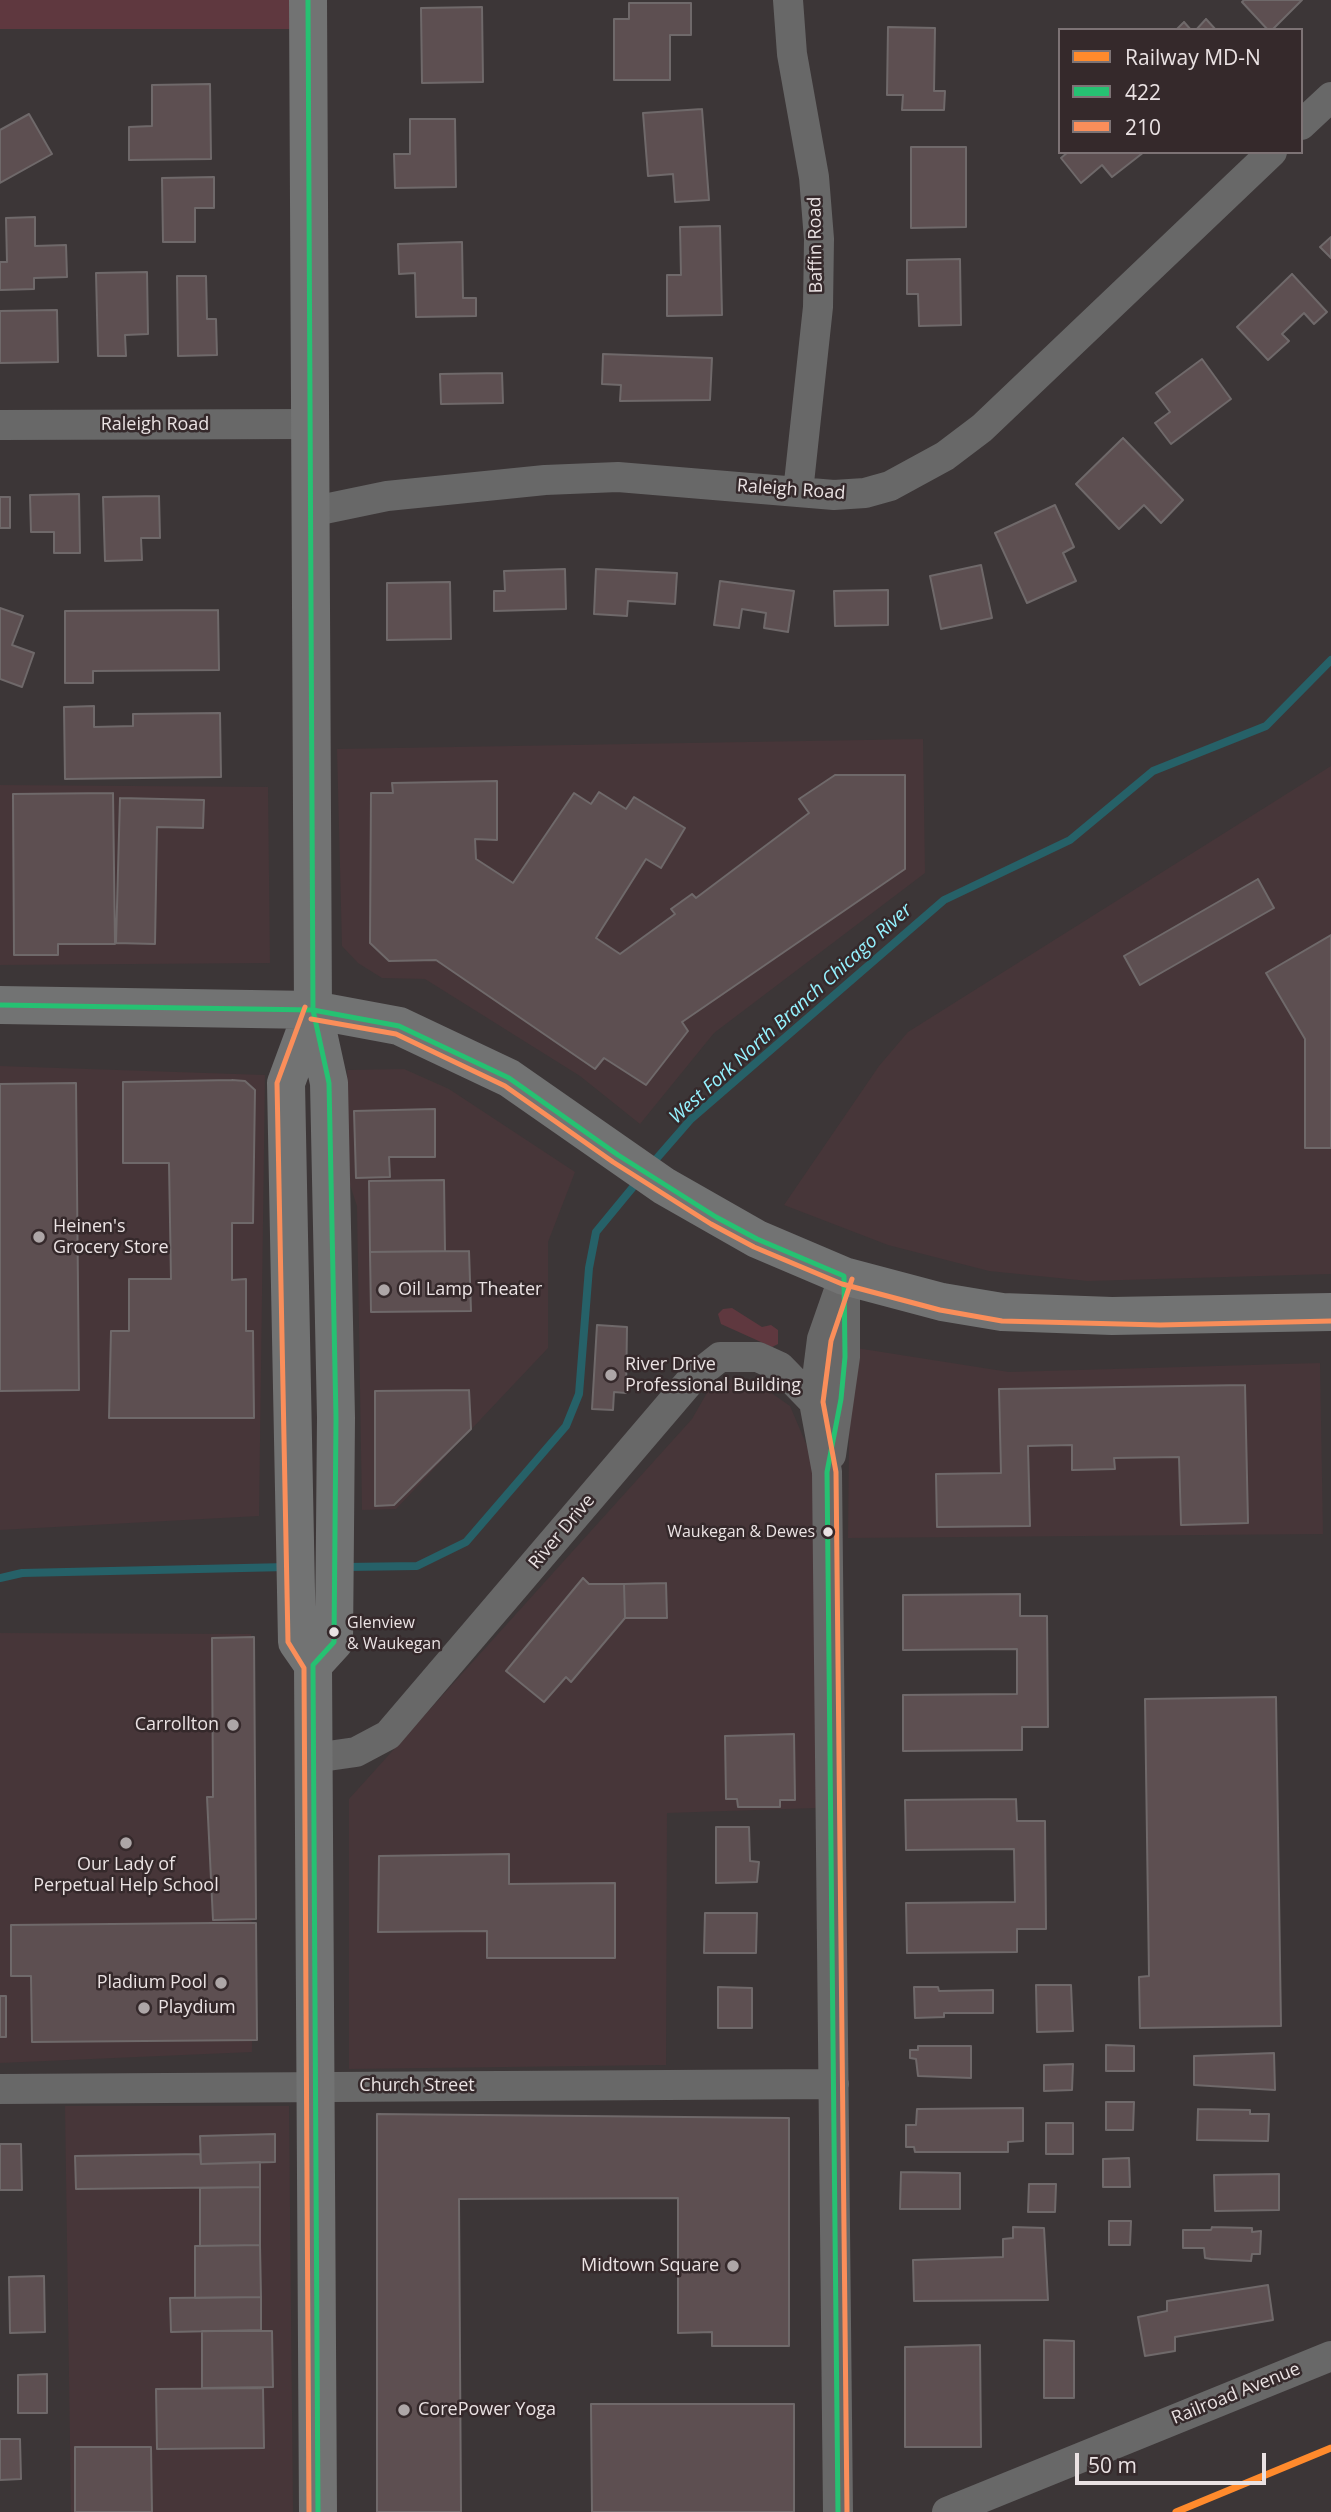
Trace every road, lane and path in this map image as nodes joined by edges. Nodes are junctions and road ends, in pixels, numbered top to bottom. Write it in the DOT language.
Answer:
graph roads {
  1 [pos="308,0"];
  2 [pos="788,0"];
  3 [pos="1331,97"];
  4 [pos="1303,123"];
  5 [pos="1270,154"];
  6 [pos="311,424"];
  7 [pos="0,425"];
  8 [pos="798,492"];
  9 [pos="310,512"];
  10 [pos="0,1005"];
  11 [pos="313,1010"];
  12 [pos="844,1276"];
  13 [pos="1331,1312"];
  14 [pos="814,1402"];
  15 [pos="827,1472"];
  16 [pos="313,1665"];
  17 [pos="313,1758"];
  18 [pos="834,2084"];
  19 [pos="314,2087"];
  20 [pos="0,2088"];
  21 [pos="1331,2356"];
  22 [pos="318,2512"];
  23 [pos="838,2512"];
  24 [pos="947,2512"];
  1 -- 6 [label="main road"];
  2 -- 8 [label="street, Baffin Road"];
  3 -- 4 [label="street"];
  5 -- 8 [label="street, Raleigh Road"];
  6 -- 7 [label="street, Raleigh Road"];
  6 -- 9 [label="main road"];
  8 -- 9 [label="street, Raleigh Road"];
  9 -- 11 [label="main road"];
  10 -- 11 [label="main road"];
  11 -- 12 [label="main road"];
  11 -- 16 [label="main road"];
  11 -- 16 [label="main road"];
  12 -- 13 [label="main road"];
  12 -- 14 [label="street"];
  12 -- 15 [label="street"];
  14 -- 15 [label="street"];
  14 -- 17 [label="street, River Drive"];
  15 -- 18 [label="street"];
  16 -- 17 [label="main road"];
  17 -- 19 [label="main road"];
  18 -- 19 [label="street, Church Street"];
  18 -- 23 [label="street"];
  19 -- 20 [label="street, Church Street"];
  19 -- 22 [label="main road"];
  21 -- 24 [label="street, Railroad Avenue"];
}
